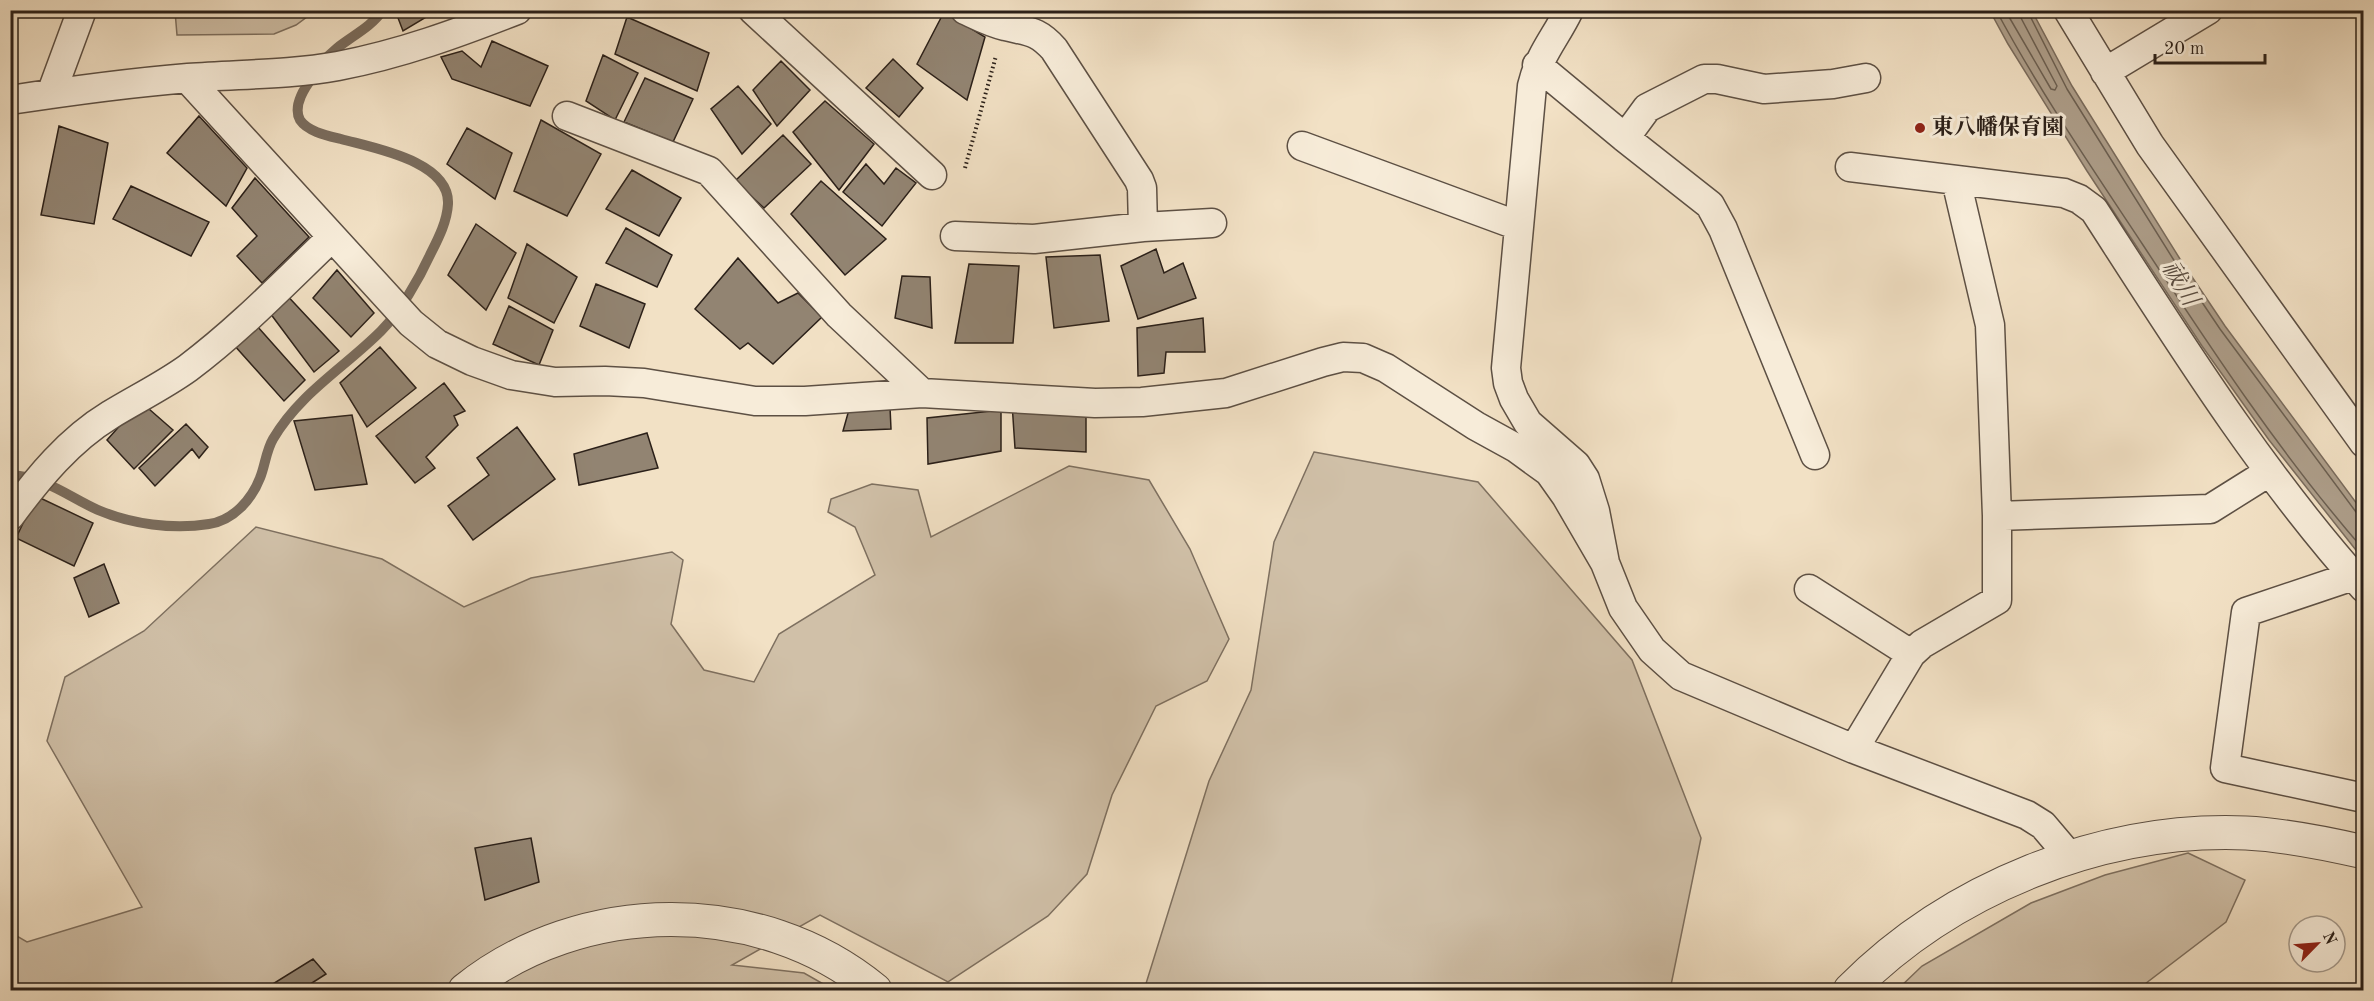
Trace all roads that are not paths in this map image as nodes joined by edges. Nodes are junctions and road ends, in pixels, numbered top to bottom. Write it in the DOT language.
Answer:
graph roads {
  1 [pos="82,10"];
  2 [pos="517,10"];
  3 [pos="753,10"];
  4 [pos="965,10"];
  5 [pos="1569,10"];
  6 [pos="2068,10"];
  7 [pos="2208,10"];
  8 [pos="1537,65"];
  9 [pos="2105,72"];
  10 [pos="187,78"];
  11 [pos="1866,78"];
  12 [pos="51,94"];
  13 [pos="10,100"];
  14 [pos="567,116"];
  15 [pos="1625,138"];
  16 [pos="1302,146"];
  17 [pos="1850,167"];
  18 [pos="932,175"];
  19 [pos="1956,180"];
  20 [pos="1212,223"];
  21 [pos="1519,226"];
  22 [pos="1143,227"];
  23 [pos="955,236"];
  24 [pos="331,238"];
  25 [pos="922,393"];
  26 [pos="2364,443"];
  27 [pos="1815,455"];
  28 [pos="2269,472"];
  29 [pos="10,516"];
  30 [pos="1997,516"];
  31 [pos="1605,563"];
  32 [pos="2358,582"];
  33 [pos="1809,589"];
  34 [pos="1911,654"];
  35 [pos="1854,749"];
  36 [pos="2364,798"];
  37 [pos="2364,852"];
  38 [pos="2070,858"];
  39 [pos="465,990"];
  40 [pos="875,990"];
  41 [pos="1850,990"];
  1 -- 12 [label="street"];
  2 -- 10 [label="street"];
  3 -- 18 [label="street"];
  4 -- 22 [label="street"];
  5 -- 8 [label="street"];
  6 -- 9 [label="street"];
  7 -- 9 [label="street"];
  8 -- 15 [label="street"];
  8 -- 21 [label="street"];
  9 -- 26 [label="street"];
  10 -- 12 [label="street"];
  10 -- 24 [label="street"];
  11 -- 15 [label="street"];
  12 -- 13 [label="street"];
  14 -- 25 [label="street"];
  15 -- 27 [label="street"];
  16 -- 21 [label="street"];
  17 -- 19 [label="street"];
  19 -- 28 [label="street"];
  19 -- 30 [label="street"];
  20 -- 22 [label="street"];
  21 -- 31 [label="street"];
  22 -- 23 [label="street"];
  24 -- 25 [label="street"];
  24 -- 29 [label="street"];
  25 -- 31 [label="street"];
  28 -- 30 [label="street"];
  28 -- 32 [label="street"];
  30 -- 34 [label="street"];
  31 -- 35 [label="street"];
  32 -- 36 [label="street"];
  33 -- 34 [label="street"];
  34 -- 35 [label="street"];
  35 -- 38 [label="street"];
  37 -- 38 [label="street"];
  38 -- 41 [label="street"];
  39 -- 40 [label="street"];
}
